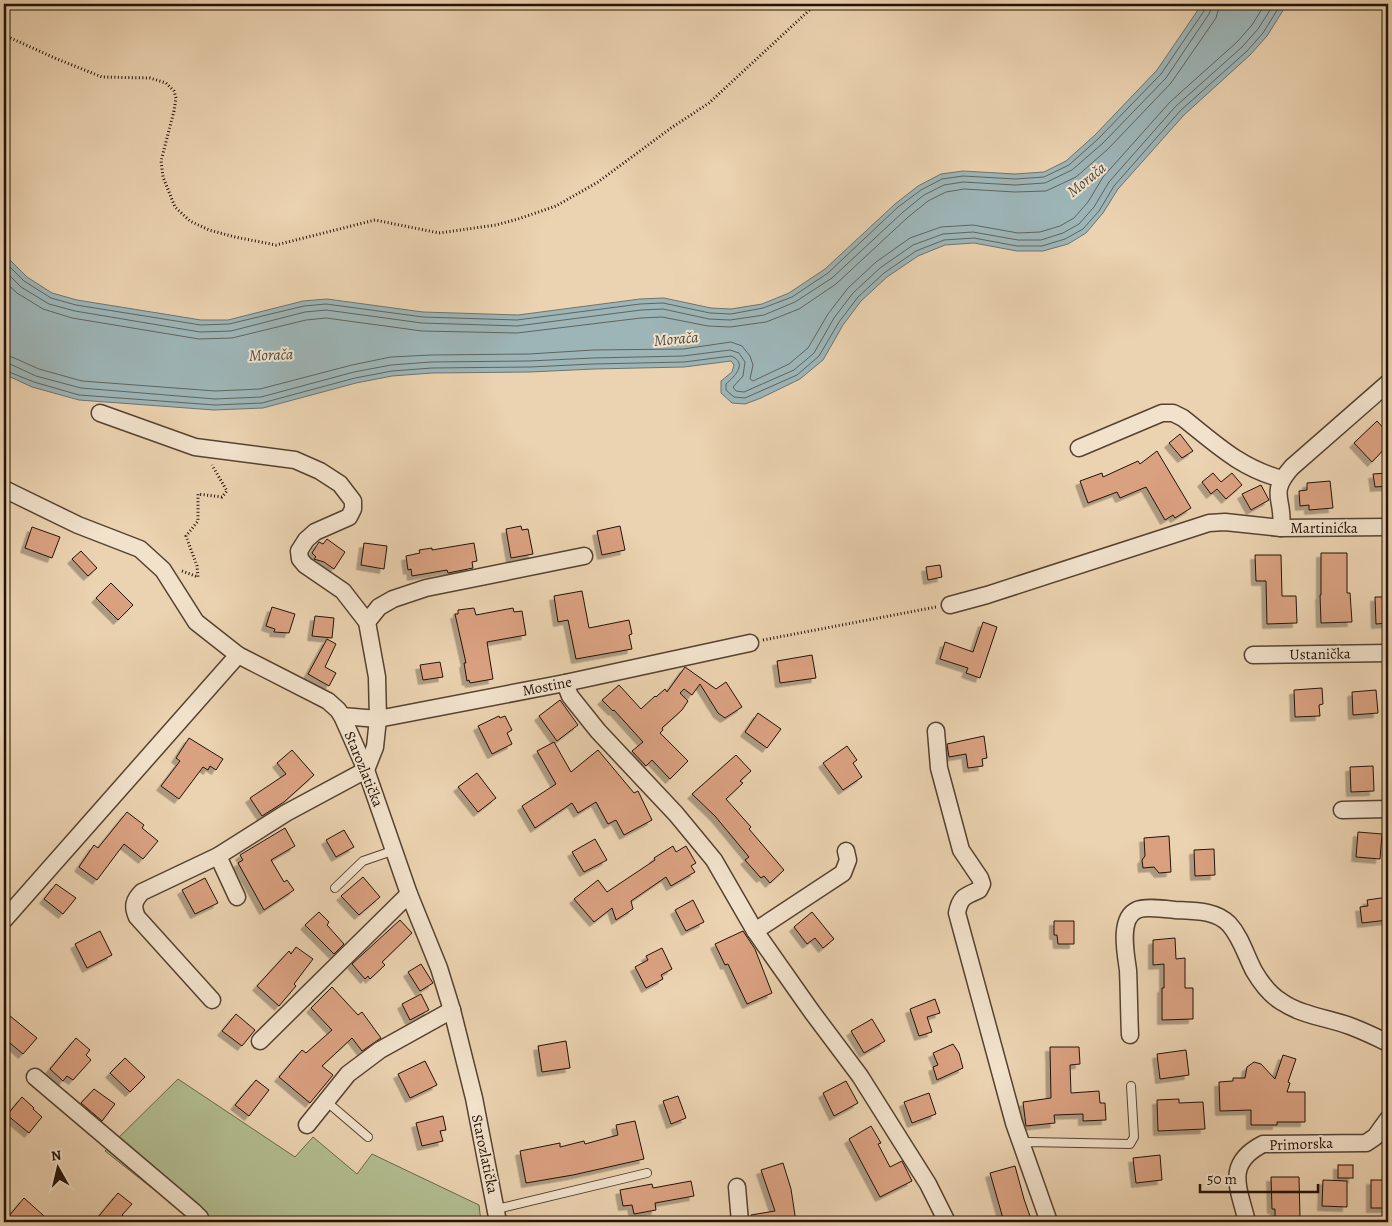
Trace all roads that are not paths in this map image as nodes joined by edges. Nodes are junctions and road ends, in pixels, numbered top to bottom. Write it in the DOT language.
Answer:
graph roads {
  1 [pos="1388,383"];
  2 [pos="100,413"];
  3 [pos="1079,448"];
  4 [pos="1282,479"];
  5 [pos="4,489"];
  6 [pos="1388,527"];
  7 [pos="1281,528"];
  8 [pos="584,556"];
  9 [pos="950,604"];
  10 [pos="367,622"];
  11 [pos="750,643"];
  12 [pos="1388,652"];
  13 [pos="238,655"];
  14 [pos="1253,655"];
  15 [pos="565,683"];
  16 [pos="342,716"];
  17 [pos="378,719"];
  18 [pos="936,731"];
  19 [pos="366,770"];
  20 [pos="1388,809"];
  21 [pos="1342,810"];
  22 [pos="395,850"];
  23 [pos="846,851"];
  24 [pos="218,856"];
  25 [pos="335,888"];
  26 [pos="409,894"];
  27 [pos="237,897"];
  28 [pos="4,920"];
  29 [pos="755,931"];
  30 [pos="212,1000"];
  31 [pos="452,1010"];
  32 [pos="1130,1035"];
  33 [pos="260,1041"];
  34 [pos="1388,1043"];
  35 [pos="35,1077"];
  36 [pos="1131,1086"];
  37 [pos="327,1102"];
  38 [pos="1388,1119"];
  39 [pos="307,1125"];
  40 [pos="368,1137"];
  41 [pos="1022,1144"];
  42 [pos="647,1173"];
  43 [pos="737,1187"];
  44 [pos="497,1215"];
  45 [pos="200,1222"];
  46 [pos="740,1222"];
  47 [pos="947,1222"];
  48 [pos="1049,1222"];
  49 [pos="1247,1222"];
  1 -- 4 [label="street"];
  2 -- 10 [label="street"];
  3 -- 4 [label="street"];
  4 -- 7 [label="street, Martinićka"];
  5 -- 13 [label="street, Starozlatička"];
  6 -- 7 [label="street, Martinićka"];
  7 -- 9 [label="street"];
  8 -- 10 [label="street"];
  10 -- 17 [label="street"];
  11 -- 15 [label="street, Mostine"];
  12 -- 14 [label="street, Ustanička"];
  13 -- 16 [label="street, Starozlatička"];
  13 -- 28 [label="street"];
  15 -- 17 [label="street, Mostine"];
  15 -- 29 [label="street"];
  16 -- 17 [label="street, Mostine"];
  16 -- 19 [label="street, Starozlatička"];
  17 -- 19 [label="street"];
  18 -- 41 [label="street"];
  19 -- 22 [label="street, Starozlatička"];
  19 -- 24 [label="street"];
  20 -- 21 [label="street"];
  22 -- 25 [label="lane"];
  22 -- 26 [label="street, Starozlatička"];
  23 -- 29 [label="street"];
  24 -- 27 [label="street"];
  24 -- 30 [label="street"];
  26 -- 31 [label="street, Starozlatička"];
  26 -- 33 [label="street"];
  29 -- 47 [label="street"];
  31 -- 37 [label="street"];
  31 -- 44 [label="street, Starozlatička"];
  32 -- 34 [label="street"];
  35 -- 45 [label="street"];
  36 -- 41 [label="lane"];
  37 -- 39 [label="street"];
  37 -- 40 [label="lane"];
  38 -- 49 [label="street, Primorska"];
  41 -- 48 [label="street"];
  42 -- 44 [label="lane"];
  43 -- 46 [label="street"];
}
